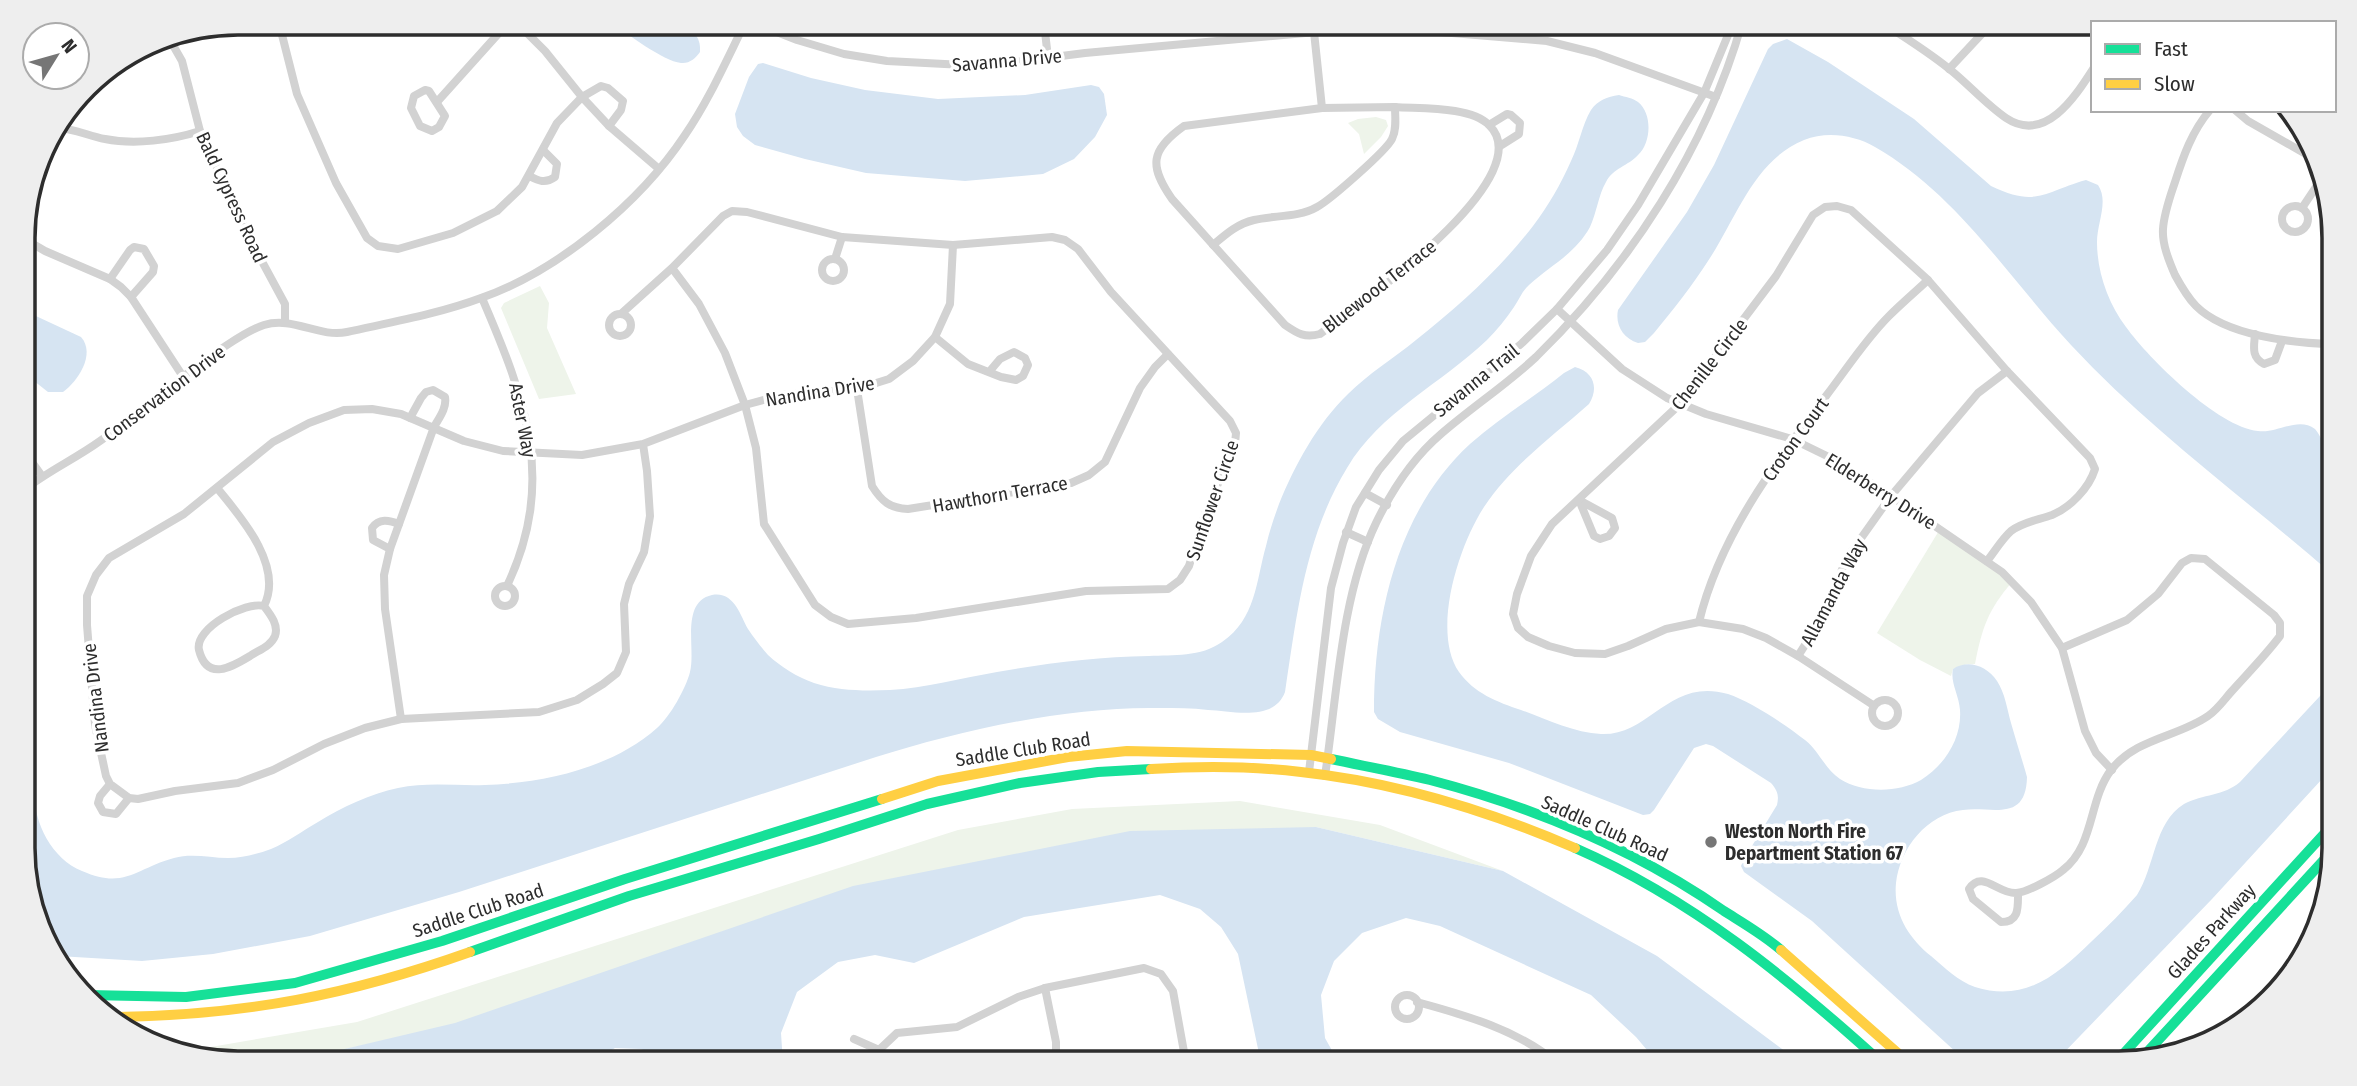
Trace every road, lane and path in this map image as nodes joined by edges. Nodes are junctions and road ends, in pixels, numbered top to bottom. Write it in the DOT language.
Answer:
graph roads {
  1 [pos="282,35"];
  2 [pos="498,35"];
  3 [pos="529,35"];
  4 [pos="739,35"];
  5 [pos="784,35"];
  6 [pos="1045,35"];
  7 [pos="1293,35"];
  8 [pos="1314,35"];
  9 [pos="1472,35"];
  10 [pos="1728,35"];
  11 [pos="1738,35"];
  12 [pos="1900,35"];
  13 [pos="1981,35"];
  14 [pos="173,46"];
  15 [pos="1048,58"];
  16 [pos="1950,69"];
  17 [pos="2091,72"];
  18 [pos="1704,93"];
  19 [pos="582,97"];
  20 [pos="1716,97"];
  21 [pos="437,102"];
  22 [pos="1395,107"];
  23 [pos="1322,108"];
  24 [pos="2208,112"];
  25 [pos="2237,112"];
  26 [pos="609,125"];
  27 [pos="1489,125"];
  28 [pos="67,129"];
  29 [pos="200,131"];
  30 [pos="1500,146"];
  31 [pos="543,150"];
  32 [pos="2303,152"];
  33 [pos="659,169"];
  34 [pos="529,176"];
  35 [pos="2315,188"];
  36 [pos="2302,208"];
  37 [pos="842,237"];
  38 [pos="35,245"];
  39 [pos="953,245"];
  40 [pos="1213,245"];
  41 [pos="835,259"];
  42 [pos="672,268"];
  43 [pos="110,279"];
  44 [pos="1928,280"];
  45 [pos="131,298"];
  46 [pos="482,298"];
  47 [pos="1557,309"];
  48 [pos="621,313"];
  49 [pos="285,322"];
  50 [pos="1570,322"];
  51 [pos="2255,334"];
  52 [pos="935,337"];
  53 [pos="2282,341"];
  54 [pos="2322,343"];
  55 [pos="1168,354"];
  56 [pos="2007,371"];
  57 [pos="989,372"];
  58 [pos="182,375"];
  59 [pos="858,389"];
  60 [pos="745,405"];
  61 [pos="1679,405"];
  62 [pos="410,418"];
  63 [pos="434,427"];
  64 [pos="1793,439"];
  65 [pos="643,443"];
  66 [pos="532,453"];
  67 [pos="35,466"];
  68 [pos="42,476"];
  69 [pos="35,481"];
  70 [pos="217,488"];
  71 [pos="1365,493"];
  72 [pos="1891,496"];
  73 [pos="1579,500"];
  74 [pos="1387,505"];
  75 [pos="399,524"];
  76 [pos="1346,533"];
  77 [pos="1368,541"];
  78 [pos="390,549"];
  79 [pos="1987,561"];
  80 [pos="507,586"];
  81 [pos="264,607"];
  82 [pos="1699,622"];
  83 [pos="2062,648"];
  84 [pos="1798,656"];
  85 [pos="1873,705"];
  86 [pos="401,719"];
  87 [pos="1311,755"];
  88 [pos="1327,758"];
  89 [pos="2112,770"];
  90 [pos="1309,772"];
  91 [pos="1325,776"];
  92 [pos="110,783"];
  93 [pos="129,798"];
  94 [pos="2322,836"];
  95 [pos="2321,863"];
  96 [pos="625,879"];
  97 [pos="2018,894"];
  98 [pos="631,895"];
  99 [pos="1045,988"];
  100 [pos="99,995"];
  101 [pos="1417,1002"];
  102 [pos="126,1017"];
  103 [pos="854,1039"];
  104 [pos="2151,1048"];
  105 [pos="879,1050"];
  106 [pos="1056,1051"];
  107 [pos="1184,1051"];
  108 [pos="1541,1051"];
  109 [pos="1869,1051"];
  110 [pos="1895,1051"];
  111 [pos="2126,1051"];
  1 -- 34 [label="street"];
  2 -- 21 [label="street"];
  3 -- 19 [label="street"];
  4 -- 33 [label="street"];
  5 -- 15 [label="street, Savanna Drive"];
  6 -- 15 [label="street"];
  7 -- 15 [label="street, Savanna Drive"];
  8 -- 23 [label="street"];
  9 -- 18 [label="street, Savanna Drive"];
  10 -- 18 [label="street, Savanna Trail"];
  11 -- 20 [label="street, Savanna Trail"];
  12 -- 16 [label="street"];
  13 -- 16 [label="street"];
  14 -- 29 [label="street, Bald Cypress Road"];
  16 -- 17 [label="street"];
  18 -- 20 [label="street, Savanna Drive"];
  18 -- 47 [label="street, Savanna Trail"];
  19 -- 26 [label="street"];
  19 -- 26 [label="street"];
  19 -- 31 [label="street"];
  20 -- 50 [label="street, Savanna Trail"];
  21 -- 21 [label="street"];
  22 -- 23 [label="street, Bluewood Terrace"];
  22 -- 27 [label="street, Bluewood Terrace"];
  22 -- 40 [label="street"];
  23 -- 40 [label="street, Bluewood Terrace"];
  24 -- 51 [label="street"];
  25 -- 32 [label="street"];
  26 -- 33 [label="street"];
  27 -- 30 [label="street"];
  27 -- 30 [label="street"];
  28 -- 29 [label="street"];
  29 -- 49 [label="street, Bald Cypress Road"];
  30 -- 40 [label="street, Bluewood Terrace"];
  31 -- 34 [label="street"];
  31 -- 34 [label="street"];
  33 -- 46 [label="street"];
  35 -- 36 [label="street"];
  37 -- 39 [label="street, Sunflower Circle"];
  37 -- 41 [label="street"];
  37 -- 42 [label="street, Sunflower Circle"];
  38 -- 43 [label="street"];
  39 -- 52 [label="street, Nandina Drive"];
  39 -- 55 [label="street, Sunflower Circle"];
  42 -- 48 [label="street, Sunflower Circle"];
  42 -- 60 [label="street, Sunflower Circle"];
  43 -- 45 [label="street"];
  43 -- 45 [label="street"];
  44 -- 56 [label="street, Chenille Circle"];
  44 -- 61 [label="street, Chenille Circle"];
  44 -- 64 [label="street, Croton Court"];
  45 -- 58 [label="street"];
  46 -- 49 [label="street"];
  46 -- 66 [label="street, Aster Way"];
  47 -- 50 [label="street, Elderberry Drive"];
  47 -- 71 [label="street, Savanna Trail"];
  49 -- 58 [label="street, Conservation Drive"];
  50 -- 61 [label="street, Elderberry Drive"];
  50 -- 74 [label="street, Savanna Trail"];
  51 -- 53 [label="street"];
  51 -- 53 [label="street"];
  52 -- 57 [label="street"];
  52 -- 59 [label="street, Nandina Drive"];
  53 -- 54 [label="street"];
  55 -- 59 [label="street, Hawthorn Terrace"];
  55 -- 60 [label="street, Sunflower Circle"];
  56 -- 72 [label="street, Allamanda Way"];
  56 -- 79 [label="street, Chenille Circle"];
  57 -- 57 [label="street"];
  58 -- 68 [label="street, Conservation Drive"];
  59 -- 60 [label="street, Nandina Drive"];
  60 -- 65 [label="street, Nandina Drive"];
  61 -- 64 [label="street, Elderberry Drive"];
  61 -- 73 [label="street, Chenille Circle"];
  62 -- 63 [label="street, Nandina Drive"];
  62 -- 63 [label="street"];
  62 -- 70 [label="street, Nandina Drive"];
  63 -- 66 [label="street, Nandina Drive"];
  63 -- 75 [label="street"];
  64 -- 72 [label="street, Elderberry Drive"];
  64 -- 82 [label="street, Croton Court"];
  65 -- 66 [label="street, Nandina Drive"];
  65 -- 86 [label="street"];
  66 -- 80 [label="street, Aster Way"];
  67 -- 68 [label="street"];
  68 -- 69 [label="street, Conservation Drive"];
  70 -- 81 [label="street"];
  70 -- 92 [label="street, Nandina Drive"];
  71 -- 74 [label="street"];
  71 -- 76 [label="street, Savanna Trail"];
  72 -- 79 [label="street, Elderberry Drive"];
  72 -- 84 [label="street, Allamanda Way"];
  73 -- 73 [label="street"];
  73 -- 82 [label="street, Chenille Circle"];
  74 -- 77 [label="street, Savanna Trail"];
  75 -- 78 [label="street"];
  75 -- 78 [label="street"];
  76 -- 77 [label="street"];
  76 -- 87 [label="street, Savanna Trail"];
  77 -- 88 [label="street, Savanna Trail"];
  78 -- 86 [label="street"];
  79 -- 83 [label="street, Elderberry Drive"];
  81 -- 81 [label="street"];
  82 -- 84 [label="street, Chenille Circle"];
  83 -- 89 [label="street, Elderberry Drive"];
  83 -- 89 [label="street"];
  84 -- 85 [label="street, Chenille Circle"];
  86 -- 93 [label="street"];
  87 -- 88 [label="street, Saddle Club Road"];
  87 -- 90 [label="street, Savanna Trail"];
  87 -- 96 [label="street, Saddle Club Road"];
  88 -- 91 [label="street, Savanna Trail"];
  88 -- 110 [label="street, Saddle Club Road"];
  89 -- 97 [label="street"];
  90 -- 91 [label="street, Saddle Club Road"];
  90 -- 98 [label="street, Saddle Club Road"];
  91 -- 109 [label="street, Saddle Club Road"];
  92 -- 93 [label="street"];
  92 -- 93 [label="street"];
  94 -- 111 [label="street, Glades Parkway"];
  95 -- 104 [label="street, Glades Parkway"];
  96 -- 98 [label="street"];
  96 -- 100 [label="street, Saddle Club Road"];
  97 -- 97 [label="street"];
  98 -- 102 [label="street, Saddle Club Road"];
  99 -- 105 [label="street"];
  99 -- 106 [label="street"];
  99 -- 107 [label="street"];
  101 -- 108 [label="street"];
  103 -- 105 [label="street"];
}
